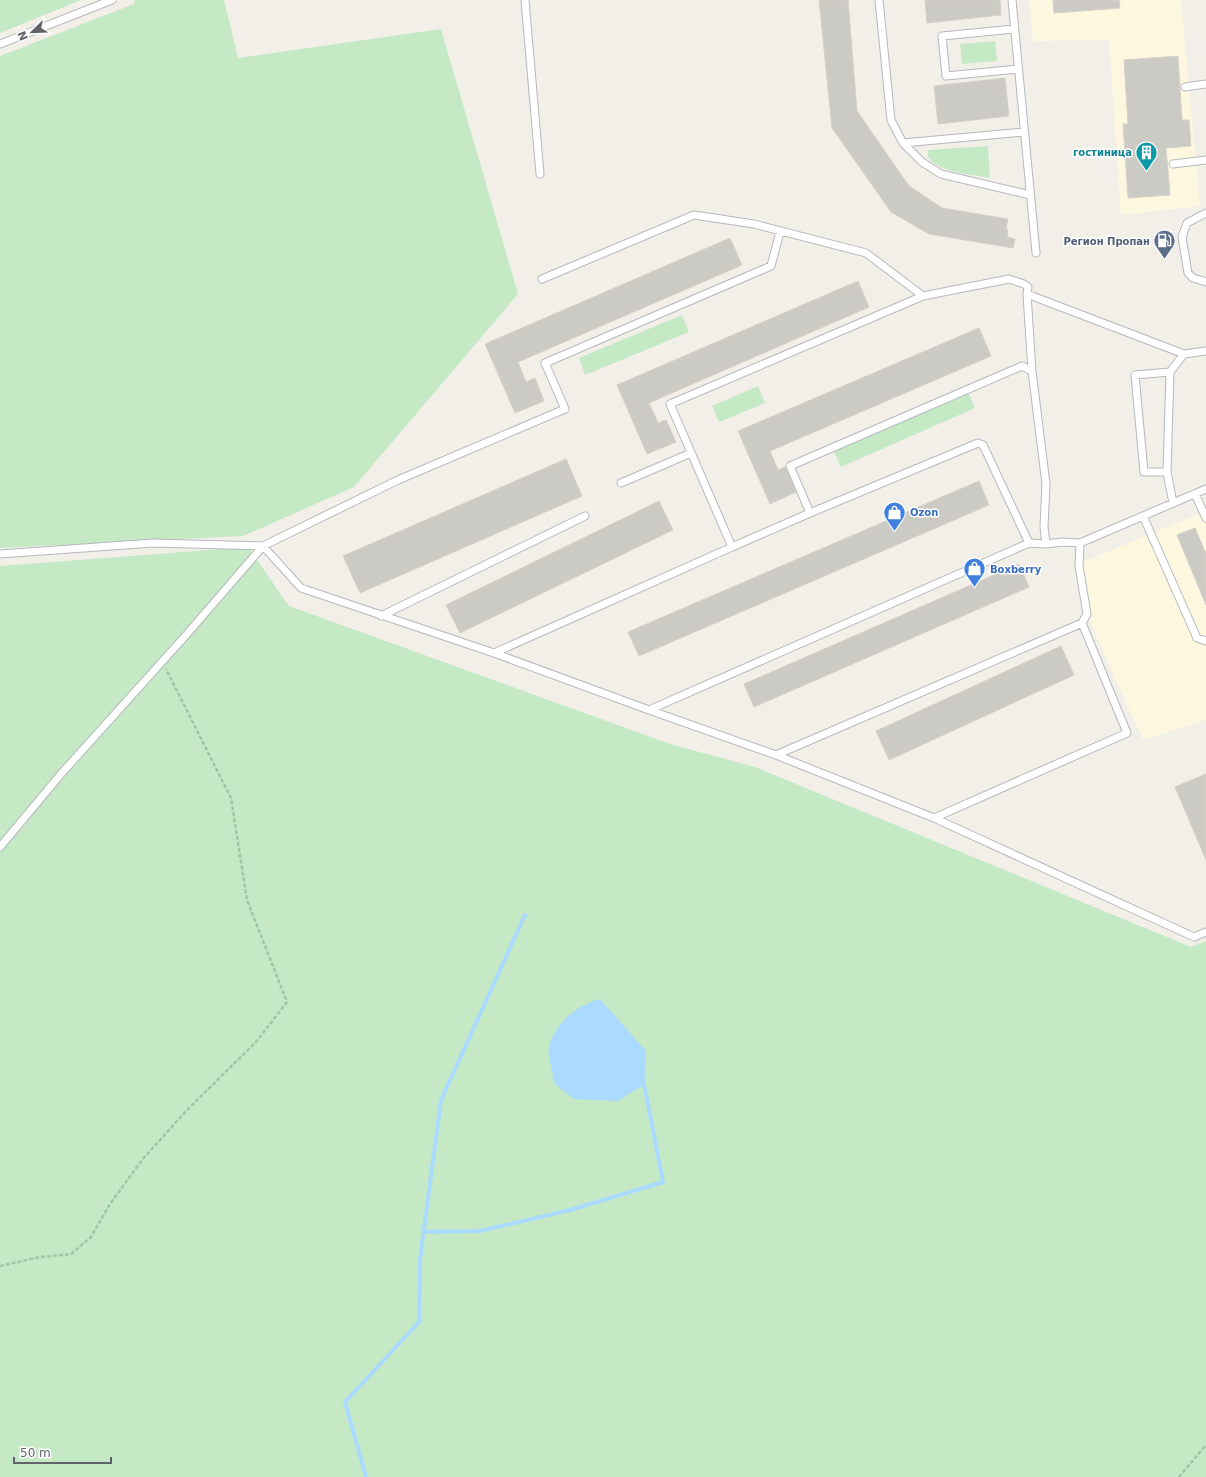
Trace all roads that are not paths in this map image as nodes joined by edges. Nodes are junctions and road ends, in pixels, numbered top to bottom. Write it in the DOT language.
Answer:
graph roads {
  1 [pos="112,0"];
  2 [pos="525,0"];
  3 [pos="879,0"];
  4 [pos="1012,0"];
  5 [pos="1014,29"];
  6 [pos="0,44"];
  7 [pos="1018,69"];
  8 [pos="1206,84"];
  9 [pos="1185,87"];
  10 [pos="1024,132"];
  11 [pos="903,143"];
  12 [pos="1206,160"];
  13 [pos="1173,164"];
  14 [pos="540,174"];
  15 [pos="1030,196"];
  16 [pos="1206,213"];
  17 [pos="780,232"];
  18 [pos="1036,253"];
  19 [pos="542,279"];
  20 [pos="1206,282"];
  21 [pos="1027,294"];
  22 [pos="923,296"];
  23 [pos="1206,351"];
  24 [pos="1184,354"];
  25 [pos="1032,371"];
  26 [pos="1170,372"];
  27 [pos="691,453"];
  28 [pos="1167,472"];
  29 [pos="622,483"];
  30 [pos="1206,489"];
  31 [pos="1195,494"];
  32 [pos="1172,503"];
  33 [pos="810,513"];
  34 [pos="585,516"];
  35 [pos="1143,516"];
  36 [pos="1206,518"];
  37 [pos="1029,543"];
  38 [pos="1080,543"];
  39 [pos="1046,544"];
  40 [pos="263,546"];
  41 [pos="732,547"];
  42 [pos="0,554"];
  43 [pos="381,616"];
  44 [pos="1082,622"];
  45 [pos="1206,640"];
  46 [pos="494,653"];
  47 [pos="649,710"];
  48 [pos="776,755"];
  49 [pos="934,818"];
  50 [pos="0,847"];
  51 [pos="1206,932"];
  1 -- 6 [label="lane"];
  2 -- 14 [label="lane"];
  3 -- 11 [label="lane"];
  4 -- 5 [label="lane"];
  5 -- 7 [label="lane"];
  5 -- 7 [label="lane"];
  7 -- 10 [label="lane"];
  8 -- 9 [label="lane"];
  10 -- 11 [label="lane"];
  10 -- 15 [label="lane"];
  11 -- 15 [label="lane"];
  12 -- 13 [label="lane"];
  15 -- 18 [label="lane"];
  16 -- 20 [label="lane"];
  17 -- 19 [label="lane"];
  17 -- 22 [label="lane"];
  17 -- 40 [label="lane"];
  21 -- 22 [label="lane"];
  21 -- 24 [label="lane"];
  21 -- 25 [label="lane"];
  22 -- 27 [label="lane"];
  23 -- 24 [label="lane"];
  24 -- 26 [label="lane"];
  25 -- 33 [label="lane"];
  25 -- 39 [label="lane"];
  26 -- 28 [label="lane"];
  26 -- 28 [label="lane"];
  27 -- 29 [label="lane"];
  27 -- 41 [label="lane"];
  28 -- 32 [label="lane"];
  30 -- 31 [label="lane"];
  31 -- 32 [label="lane"];
  31 -- 36 [label="lane"];
  32 -- 35 [label="lane"];
  33 -- 37 [label="lane"];
  33 -- 41 [label="lane"];
  34 -- 43 [label="lane"];
  35 -- 38 [label="lane"];
  35 -- 45 [label="lane"];
  37 -- 39 [label="lane"];
  37 -- 47 [label="lane"];
  38 -- 39 [label="lane"];
  38 -- 44 [label="lane"];
  40 -- 42 [label="lane"];
  40 -- 43 [label="lane"];
  40 -- 50 [label="lane"];
  41 -- 46 [label="lane"];
  43 -- 46 [label="lane"];
  44 -- 48 [label="lane"];
  44 -- 49 [label="lane"];
  46 -- 47 [label="lane"];
  47 -- 48 [label="lane"];
  48 -- 49 [label="lane"];
  49 -- 51 [label="lane"];
}
